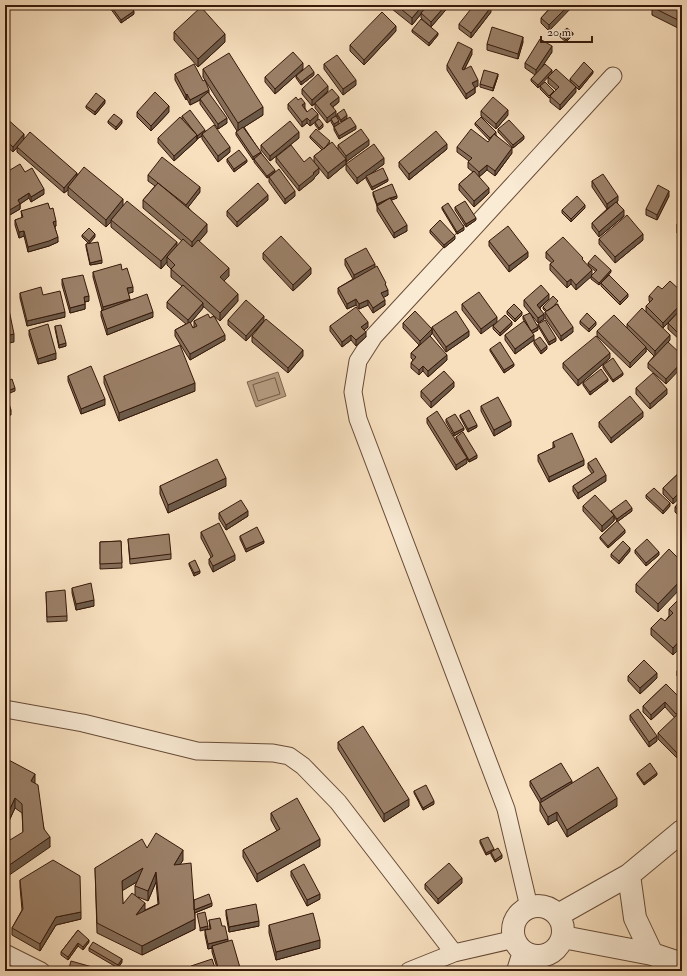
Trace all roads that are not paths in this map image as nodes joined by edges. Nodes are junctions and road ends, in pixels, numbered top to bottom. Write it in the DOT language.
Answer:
graph roads {
  1 [pos="612,76"];
  2 [pos="5,709"];
  3 [pos="682,831"];
  4 [pos="629,875"];
  5 [pos="530,907"];
  6 [pos="558,915"];
  7 [pos="563,937"];
  8 [pos="454,953"];
  9 [pos="5,954"];
  10 [pos="519,954"];
  11 [pos="652,954"];
  12 [pos="682,964"];
  13 [pos="41,971"];
  14 [pos="409,971"];
  1 -- 5 [label="street"];
  2 -- 8 [label="street"];
  3 -- 4 [label="street"];
  4 -- 6 [label="street"];
  4 -- 11 [label="street"];
  5 -- 6 [label="street"];
  5 -- 10 [label="street"];
  6 -- 7 [label="street"];
  7 -- 10 [label="street"];
  7 -- 11 [label="street"];
  8 -- 10 [label="street"];
  8 -- 14 [label="street"];
  9 -- 13 [label="street"];
  11 -- 12 [label="street"];
}
